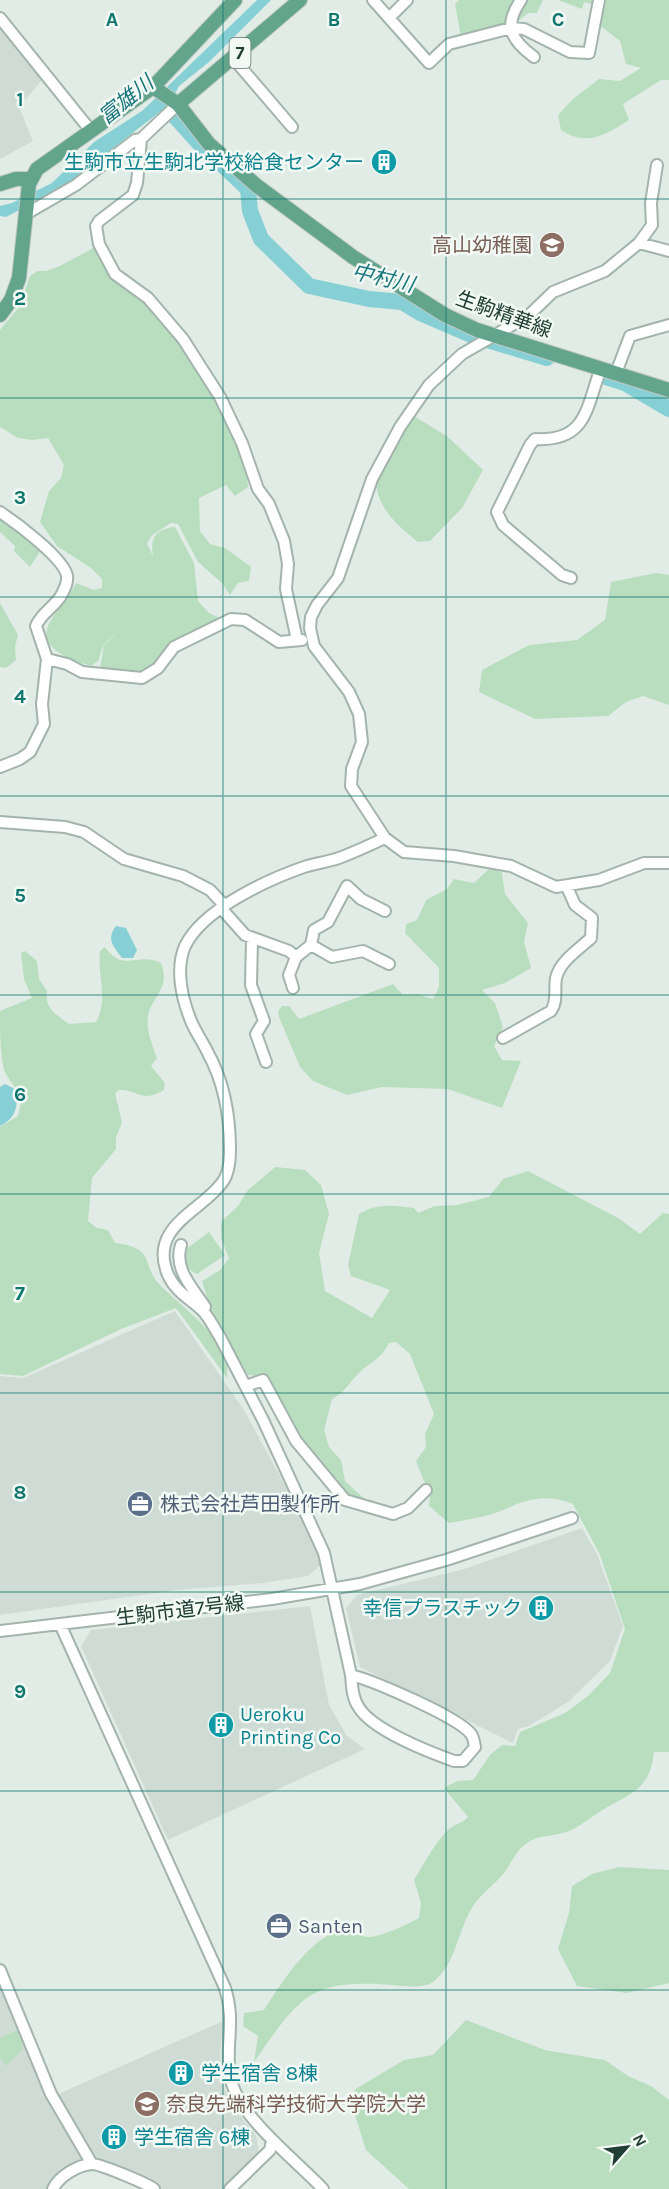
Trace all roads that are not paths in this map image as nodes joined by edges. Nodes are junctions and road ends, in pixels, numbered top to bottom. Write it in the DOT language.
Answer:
graph roads {
  1 [pos="235,0"];
  2 [pos="300,0"];
  3 [pos="373,0"];
  4 [pos="407,0"];
  5 [pos="521,0"];
  6 [pos="599,0"];
  7 [pos="390,16"];
  8 [pos="0,18"];
  9 [pos="511,28"];
  10 [pos="534,57"];
  11 [pos="233,58"];
  12 [pos="156,89"];
  13 [pos="177,102"];
  14 [pos="292,127"];
  15 [pos="91,131"];
  16 [pos="141,139"];
  17 [pos="657,165"];
  18 [pos="30,181"];
  19 [pos="0,184"];
  20 [pos="26,214"];
  21 [pos="639,243"];
  22 [pos="669,251"];
  23 [pos="0,315"];
  24 [pos="669,325"];
  25 [pos="490,337"];
  26 [pos="601,368"];
  27 [pos="616,373"];
  28 [pos="669,390"];
  29 [pos="0,512"];
  30 [pos="571,578"];
  31 [pos="312,639"];
  32 [pos="297,640"];
  33 [pos="48,659"];
  34 [pos="0,767"];
  35 [pos="0,822"];
  36 [pos="385,838"];
  37 [pos="669,863"];
  38 [pos="567,887"];
  39 [pos="223,906"];
  40 [pos="385,911"];
  41 [pos="252,939"];
  42 [pos="311,945"];
  43 [pos="296,957"];
  44 [pos="389,964"];
  45 [pos="293,988"];
  46 [pos="503,1038"];
  47 [pos="266,1062"];
  48 [pos="181,1245"];
  49 [pos="203,1311"];
  50 [pos="246,1386"];
  51 [pos="426,1490"];
  52 [pos="572,1518"];
  53 [pos="333,1588"];
  54 [pos="60,1624"];
  55 [pos="0,1631"];
  56 [pos="351,1675"];
  57 [pos="0,1970"];
  58 [pos="272,2140"];
  59 [pos="92,2164"];
  60 [pos="54,2189"];
  61 [pos="154,2189"];
  62 [pos="230,2189"];
  63 [pos="323,2189"];
  1 -- 12 [label="main road, 7"];
  2 -- 11 [label="main road, 7"];
  3 -- 7 [label="street"];
  4 -- 7 [label="street"];
  5 -- 9 [label="street"];
  6 -- 9 [label="street"];
  7 -- 9 [label="street"];
  8 -- 15 [label="street"];
  9 -- 10 [label="street"];
  11 -- 13 [label="main road, 7"];
  11 -- 14 [label="street"];
  12 -- 13 [label="main road"];
  12 -- 15 [label="main road, 7"];
  13 -- 16 [label="street"];
  13 -- 25 [label="main road, 生駒精華線"];
  15 -- 18 [label="main road, 7"];
  16 -- 20 [label="street"];
  16 -- 32 [label="street"];
  17 -- 21 [label="street"];
  18 -- 19 [label="main road"];
  18 -- 20 [label="main road"];
  20 -- 23 [label="main road"];
  21 -- 22 [label="street"];
  21 -- 25 [label="street"];
  24 -- 27 [label="street"];
  25 -- 26 [label="main road, 生駒精華線"];
  25 -- 31 [label="street"];
  26 -- 27 [label="main road, 生駒精華線"];
  26 -- 30 [label="street"];
  27 -- 28 [label="main road, 生駒精華線"];
  29 -- 33 [label="street"];
  31 -- 32 [label="street"];
  31 -- 36 [label="street"];
  32 -- 33 [label="street"];
  33 -- 34 [label="street"];
  35 -- 39 [label="street"];
  36 -- 38 [label="street"];
  36 -- 39 [label="street"];
  37 -- 38 [label="street"];
  38 -- 46 [label="street"];
  39 -- 41 [label="street"];
  39 -- 49 [label="street"];
  40 -- 42 [label="street"];
  41 -- 43 [label="street"];
  41 -- 47 [label="street"];
  42 -- 43 [label="street"];
  42 -- 44 [label="street"];
  43 -- 45 [label="street"];
  48 -- 49 [label="street"];
  49 -- 50 [label="street"];
  50 -- 51 [label="street"];
  50 -- 53 [label="street"];
  52 -- 53 [label="street, 生駒市道7号線"];
  53 -- 54 [label="street, 生駒市道7号線"];
  53 -- 56 [label="street"];
  54 -- 55 [label="street, 生駒市道7号線"];
  54 -- 58 [label="street"];
  56 -- 56 [label="street"];
  57 -- 59 [label="street"];
  58 -- 62 [label="street"];
  58 -- 63 [label="street"];
  59 -- 60 [label="street"];
  59 -- 61 [label="street"];
}
